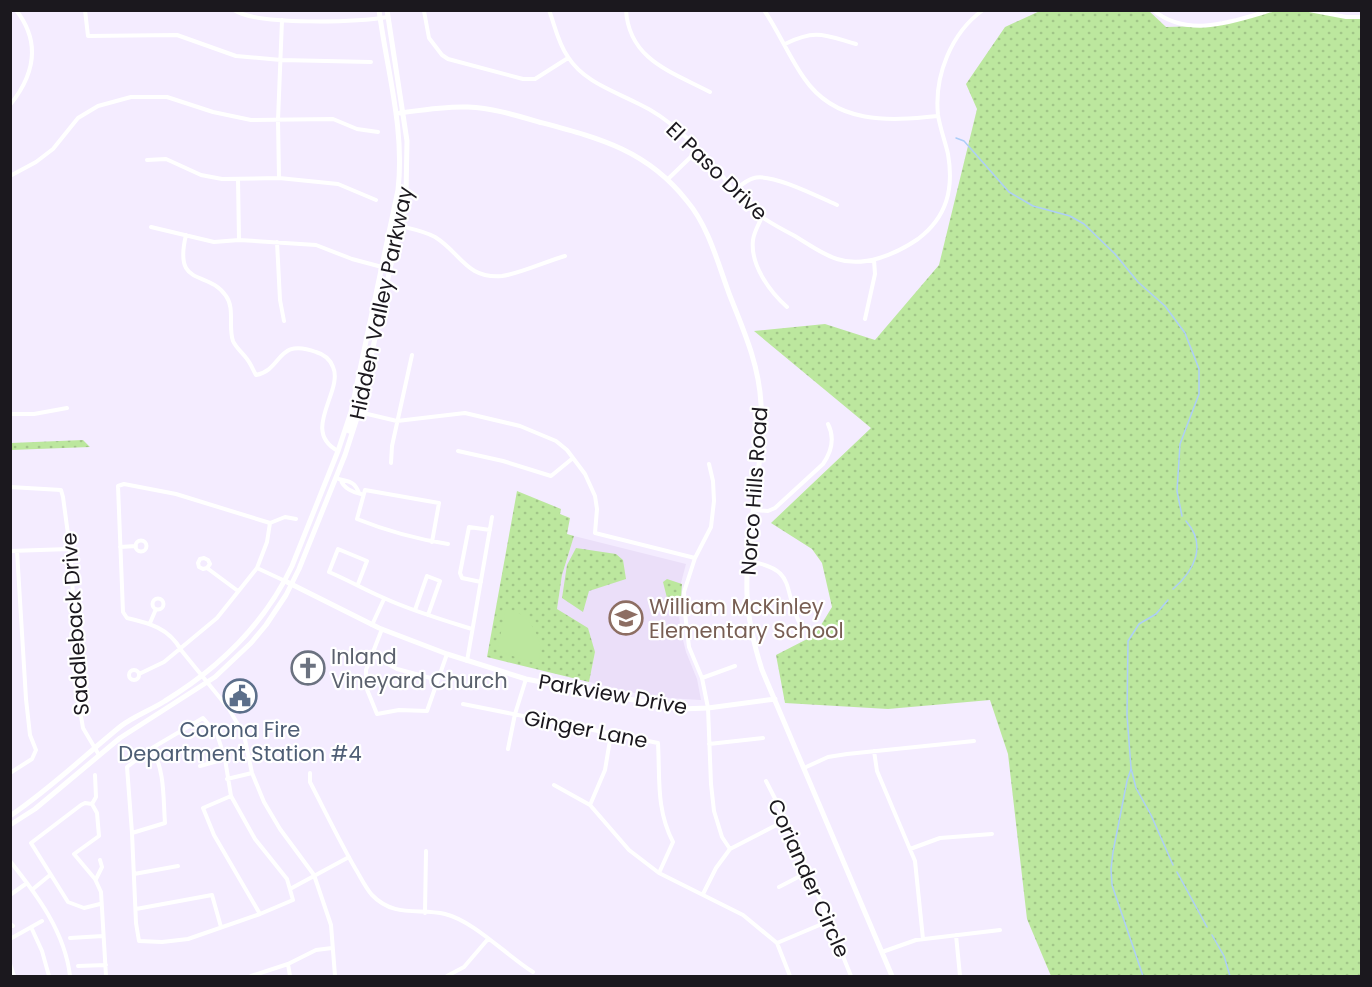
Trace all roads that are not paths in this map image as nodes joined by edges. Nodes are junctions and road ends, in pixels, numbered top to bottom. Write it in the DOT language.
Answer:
graph roads {
  1 [pos="16,10"];
  2 [pos="85,10"];
  3 [pos="234,10"];
  4 [pos="379,10"];
  5 [pos="549,10"];
  6 [pos="626,10"];
  7 [pos="764,10"];
  8 [pos="983,10"];
  9 [pos="1154,10"];
  10 [pos="1272,10"];
  11 [pos="1309,10"];
  12 [pos="424,11"];
  13 [pos="388,14"];
  14 [pos="1362,17"];
  15 [pos="380,18"];
  16 [pos="282,20"];
  17 [pos="785,44"];
  18 [pos="856,44"];
  19 [pos="568,58"];
  20 [pos="281,60"];
  21 [pos="371,62"];
  22 [pos="710,92"];
  23 [pos="10,105"];
  24 [pos="404,113"];
  25 [pos="397,114"];
  26 [pos="938,116"];
  27 [pos="278,120"];
  28 [pos="378,132"];
  29 [pos="699,149"];
  30 [pos="147,160"];
  31 [pos="10,176"];
  32 [pos="279,178"];
  33 [pos="238,179"];
  34 [pos="668,179"];
  35 [pos="734,191"];
  36 [pos="376,200"];
  37 [pos="837,205"];
  38 [pos="762,217"];
  39 [pos="400,226"];
  40 [pos="151,227"];
  41 [pos="186,235"];
  42 [pos="239,240"];
  43 [pos="277,242"];
  44 [pos="565,256"];
  45 [pos="874,260"];
  46 [pos="382,267"];
  47 [pos="787,308"];
  48 [pos="865,319"];
  49 [pos="284,321"];
  50 [pos="412,356"];
  51 [pos="360,376"];
  52 [pos="67,408"];
  53 [pos="359,412"];
  54 [pos="10,414"];
  55 [pos="397,421"];
  56 [pos="828,424"];
  57 [pos="341,443"];
  58 [pos="338,451"];
  59 [pos="458,451"];
  60 [pos="573,458"];
  61 [pos="391,463"];
  62 [pos="709,464"];
  63 [pos="338,479"];
  64 [pos="354,486"];
  65 [pos="10,487"];
  66 [pos="351,490"];
  67 [pos="322,493"];
  68 [pos="362,494"];
  69 [pos="753,510"];
  70 [pos="492,518"];
  71 [pos="296,519"];
  72 [pos="270,524"];
  73 [pos="490,530"];
  74 [pos="432,542"];
  75 [pos="448,544"];
  76 [pos="136,546"];
  77 [pos="120,547"];
  78 [pos="70,549"];
  79 [pos="10,551"];
  80 [pos="17,551"];
  81 [pos="695,558"];
  82 [pos="749,561"];
  83 [pos="207,568"];
  84 [pos="257,568"];
  85 [pos="285,581"];
  86 [pos="481,582"];
  87 [pos="292,584"];
  88 [pos="358,584"];
  89 [pos="238,591"];
  90 [pos="384,599"];
  91 [pos="722,606"];
  92 [pos="156,609"];
  93 [pos="415,610"];
  94 [pos="685,614"];
  95 [pos="428,615"];
  96 [pos="799,622"];
  97 [pos="150,623"];
  98 [pos="372,625"];
  99 [pos="382,629"];
  100 [pos="472,629"];
  101 [pos="181,650"];
  102 [pos="447,654"];
  103 [pos="372,655"];
  104 [pos="468,661"];
  105 [pos="735,666"];
  106 [pos="139,674"];
  107 [pos="203,675"];
  108 [pos="702,678"];
  109 [pos="526,679"];
  110 [pos="438,680"];
  111 [pos="208,682"];
  112 [pos="775,699"];
  113 [pos="463,704"];
  114 [pos="708,708"];
  115 [pos="514,714"];
  116 [pos="611,734"];
  117 [pos="763,738"];
  118 [pos="974,741"];
  119 [pos="709,744"];
  120 [pos="152,748"];
  121 [pos="508,749"];
  122 [pos="874,751"];
  123 [pos="97,752"];
  124 [pos="225,759"];
  125 [pos="200,766"];
  126 [pos="804,768"];
  127 [pos="10,773"];
  128 [pos="252,773"];
  129 [pos="310,773"];
  130 [pos="95,774"];
  131 [pos="227,778"];
  132 [pos="765,781"];
  133 [pos="554,785"];
  134 [pos="231,796"];
  135 [pos="92,804"];
  136 [pos="590,804"];
  137 [pos="10,816"];
  138 [pos="786,820"];
  139 [pos="10,825"];
  140 [pos="132,833"];
  141 [pos="992,834"];
  142 [pos="730,849"];
  143 [pos="910,849"];
  144 [pos="426,850"];
  145 [pos="349,857"];
  146 [pos="100,860"];
  147 [pos="10,861"];
  148 [pos="178,866"];
  149 [pos="659,873"];
  150 [pos="806,873"];
  151 [pos="134,874"];
  152 [pos="50,875"];
  153 [pos="314,875"];
  154 [pos="95,879"];
  155 [pos="27,883"];
  156 [pos="779,887"];
  157 [pos="33,889"];
  158 [pos="290,889"];
  159 [pos="703,894"];
  160 [pos="10,895"];
  161 [pos="100,904"];
  162 [pos="136,909"];
  163 [pos="425,913"];
  164 [pos="260,914"];
  165 [pos="42,921"];
  166 [pos="829,921"];
  167 [pos="32,927"];
  168 [pos="221,927"];
  169 [pos="1000,930"];
  170 [pos="956,935"];
  171 [pos="104,936"];
  172 [pos="70,938"];
  173 [pos="10,939"];
  174 [pos="488,939"];
  175 [pos="923,939"];
  176 [pos="777,943"];
  177 [pos="332,948"];
  178 [pos="882,953"];
  179 [pos="10,964"];
  180 [pos="288,964"];
  181 [pos="105,965"];
  182 [pos="78,966"];
  183 [pos="533,972"];
  184 [pos="14,976"];
  185 [pos="49,976"];
  186 [pos="70,976"];
  187 [pos="106,976"];
  188 [pos="251,976"];
  189 [pos="290,976"];
  190 [pos="335,976"];
  191 [pos="447,976"];
  192 [pos="790,976"];
  193 [pos="851,976"];
  194 [pos="892,976"];
  195 [pos="960,976"];
  1 -- 23 [label="street"];
  2 -- 20 [label="street"];
  3 -- 16 [label="street"];
  4 -- 15 [label="main road, Hidden Valley Parkway"];
  5 -- 19 [label="street, El Paso Drive"];
  6 -- 22 [label="street"];
  7 -- 17 [label="street"];
  8 -- 26 [label="street, El Paso Drive"];
  9 -- 10 [label="street"];
  11 -- 14 [label="street"];
  12 -- 19 [label="street"];
  13 -- 15 [label="street"];
  13 -- 24 [label="main road, Hidden Valley Parkway"];
  15 -- 16 [label="street"];
  15 -- 25 [label="main road, Hidden Valley Parkway"];
  16 -- 20 [label="street"];
  17 -- 18 [label="street"];
  17 -- 26 [label="street"];
  19 -- 29 [label="street, El Paso Drive"];
  20 -- 21 [label="street"];
  20 -- 27 [label="street"];
  24 -- 25 [label="main road, Norco Hills Road"];
  24 -- 34 [label="main road, Norco Hills Road"];
  24 -- 39 [label="main road, Hidden Valley Parkway"];
  25 -- 46 [label="main road, Hidden Valley Parkway"];
  26 -- 45 [label="street, El Paso Drive"];
  27 -- 28 [label="street"];
  27 -- 31 [label="street"];
  27 -- 32 [label="street"];
  29 -- 34 [label="street"];
  29 -- 35 [label="street, El Paso Drive"];
  30 -- 33 [label="street"];
  32 -- 33 [label="street"];
  32 -- 36 [label="street"];
  33 -- 42 [label="street"];
  34 -- 69 [label="main road, Norco Hills Road"];
  35 -- 37 [label="street"];
  35 -- 38 [label="street, El Paso Drive"];
  38 -- 45 [label="street, El Paso Drive"];
  38 -- 47 [label="street"];
  39 -- 44 [label="street"];
  39 -- 53 [label="main road, Hidden Valley Parkway"];
  40 -- 41 [label="street"];
  41 -- 42 [label="street"];
  41 -- 58 [label="street"];
  42 -- 43 [label="street"];
  43 -- 46 [label="street"];
  43 -- 49 [label="street"];
  45 -- 48 [label="street"];
  46 -- 51 [label="main road, Hidden Valley Parkway"];
  50 -- 55 [label="street"];
  51 -- 53 [label="main road"];
  51 -- 57 [label="main road, Hidden Valley Parkway"];
  52 -- 54 [label="street"];
  53 -- 55 [label="street"];
  53 -- 57 [label="main road"];
  53 -- 63 [label="main road, Hidden Valley Parkway"];
  55 -- 60 [label="street"];
  55 -- 61 [label="street"];
  56 -- 69 [label="street"];
  57 -- 58 [label="main road, Hidden Valley Parkway"];
  58 -- 67 [label="main road, Hidden Valley Parkway"];
  59 -- 60 [label="street"];
  60 -- 81 [label="street"];
  62 -- 81 [label="street"];
  63 -- 64 [label="street"];
  63 -- 66 [label="street"];
  63 -- 67 [label="main road"];
  63 -- 87 [label="main road, Hidden Valley Parkway"];
  64 -- 66 [label="street"];
  64 -- 68 [label="street"];
  65 -- 78 [label="street, Saddleback Drive"];
  66 -- 68 [label="street"];
  67 -- 85 [label="main road, Hidden Valley Parkway"];
  68 -- 74 [label="street"];
  68 -- 74 [label="street"];
  69 -- 82 [label="main road, Norco Hills Road"];
  70 -- 73 [label="street"];
  71 -- 72 [label="street"];
  72 -- 77 [label="street"];
  72 -- 84 [label="street"];
  73 -- 86 [label="street"];
  73 -- 86 [label="street"];
  74 -- 75 [label="street"];
  76 -- 77 [label="street"];
  77 -- 97 [label="street"];
  78 -- 80 [label="street"];
  78 -- 123 [label="street, Saddleback Drive"];
  79 -- 80 [label="street"];
  80 -- 127 [label="street"];
  81 -- 94 [label="street"];
  82 -- 96 [label="street"];
  82 -- 112 [label="main road, Norco Hills Road"];
  83 -- 89 [label="street"];
  84 -- 85 [label="street, Parkview Drive"];
  84 -- 89 [label="street"];
  85 -- 87 [label="main road, Parkview Drive"];
  85 -- 107 [label="main road, Hidden Valley Parkway"];
  86 -- 100 [label="street"];
  87 -- 98 [label="main road, Parkview Drive"];
  87 -- 111 [label="main road, Hidden Valley Parkway"];
  88 -- 88 [label="street"];
  88 -- 90 [label="street"];
  89 -- 101 [label="street"];
  90 -- 93 [label="street"];
  90 -- 98 [label="street"];
  91 -- 94 [label="street"];
  92 -- 97 [label="street"];
  93 -- 95 [label="street"];
  93 -- 95 [label="street"];
  94 -- 108 [label="street"];
  95 -- 100 [label="street"];
  97 -- 101 [label="street"];
  98 -- 99 [label="main road, Parkview Drive"];
  99 -- 102 [label="main road, Parkview Drive"];
  99 -- 103 [label="street"];
  100 -- 104 [label="street"];
  101 -- 106 [label="street"];
  101 -- 107 [label="street"];
  102 -- 104 [label="main road, Parkview Drive"];
  102 -- 110 [label="street"];
  103 -- 110 [label="street"];
  103 -- 110 [label="street"];
  104 -- 109 [label="main road, Parkview Drive"];
  105 -- 108 [label="street"];
  107 -- 111 [label="street"];
  107 -- 123 [label="main road, Hidden Valley Parkway"];
  108 -- 114 [label="street"];
  109 -- 114 [label="main road, Parkview Drive"];
  109 -- 115 [label="street"];
  111 -- 123 [label="main road, Hidden Valley Parkway"];
  111 -- 128 [label="street"];
  112 -- 114 [label="main road, Parkview Drive"];
  112 -- 126 [label="main road, Norco Hills Road"];
  113 -- 115 [label="street, Ginger Lane"];
  114 -- 119 [label="street"];
  115 -- 116 [label="street, Ginger Lane"];
  115 -- 121 [label="street"];
  116 -- 136 [label="street"];
  116 -- 149 [label="street, Ginger Lane"];
  117 -- 119 [label="street"];
  118 -- 122 [label="street"];
  119 -- 142 [label="street"];
  120 -- 124 [label="street"];
  120 -- 140 [label="street"];
  120 -- 140 [label="street"];
  122 -- 126 [label="street"];
  122 -- 143 [label="street"];
  123 -- 137 [label="main road"];
  123 -- 139 [label="main road"];
  124 -- 125 [label="street"];
  124 -- 131 [label="street"];
  126 -- 178 [label="main road, Norco Hills Road"];
  128 -- 131 [label="street"];
  128 -- 153 [label="street"];
  129 -- 145 [label="street"];
  130 -- 135 [label="street"];
  131 -- 134 [label="street"];
  132 -- 138 [label="street, Coriander Circle"];
  133 -- 136 [label="street"];
  134 -- 158 [label="street"];
  134 -- 164 [label="street"];
  135 -- 152 [label="street"];
  135 -- 154 [label="street"];
  136 -- 149 [label="street"];
  138 -- 142 [label="street"];
  138 -- 150 [label="street, Coriander Circle"];
  140 -- 151 [label="street"];
  141 -- 143 [label="street"];
  142 -- 159 [label="street"];
  143 -- 175 [label="street"];
  144 -- 163 [label="street"];
  145 -- 153 [label="street"];
  145 -- 163 [label="street"];
  146 -- 154 [label="street"];
  147 -- 155 [label="street"];
  148 -- 151 [label="street"];
  149 -- 159 [label="street"];
  150 -- 156 [label="street"];
  150 -- 166 [label="street, Coriander Circle"];
  151 -- 162 [label="street"];
  152 -- 157 [label="street"];
  152 -- 161 [label="street"];
  153 -- 158 [label="street"];
  153 -- 177 [label="street"];
  154 -- 161 [label="street"];
  155 -- 157 [label="street"];
  155 -- 160 [label="street"];
  157 -- 186 [label="street"];
  158 -- 164 [label="street"];
  159 -- 176 [label="street"];
  161 -- 171 [label="street"];
  162 -- 168 [label="street"];
  162 -- 168 [label="street"];
  163 -- 174 [label="street"];
  164 -- 168 [label="street"];
  165 -- 167 [label="street"];
  166 -- 176 [label="street"];
  166 -- 193 [label="street, Coriander Circle"];
  167 -- 173 [label="street"];
  167 -- 185 [label="street"];
  169 -- 170 [label="street"];
  170 -- 175 [label="street"];
  170 -- 195 [label="street"];
  171 -- 172 [label="street"];
  171 -- 181 [label="street"];
  174 -- 183 [label="street"];
  174 -- 191 [label="street"];
  175 -- 178 [label="street"];
  176 -- 192 [label="street"];
  177 -- 180 [label="street"];
  177 -- 190 [label="street"];
  178 -- 194 [label="main road, Norco Hills Road"];
  179 -- 184 [label="street"];
  180 -- 188 [label="street"];
  180 -- 189 [label="street"];
  181 -- 182 [label="street"];
  181 -- 187 [label="street"];
}
